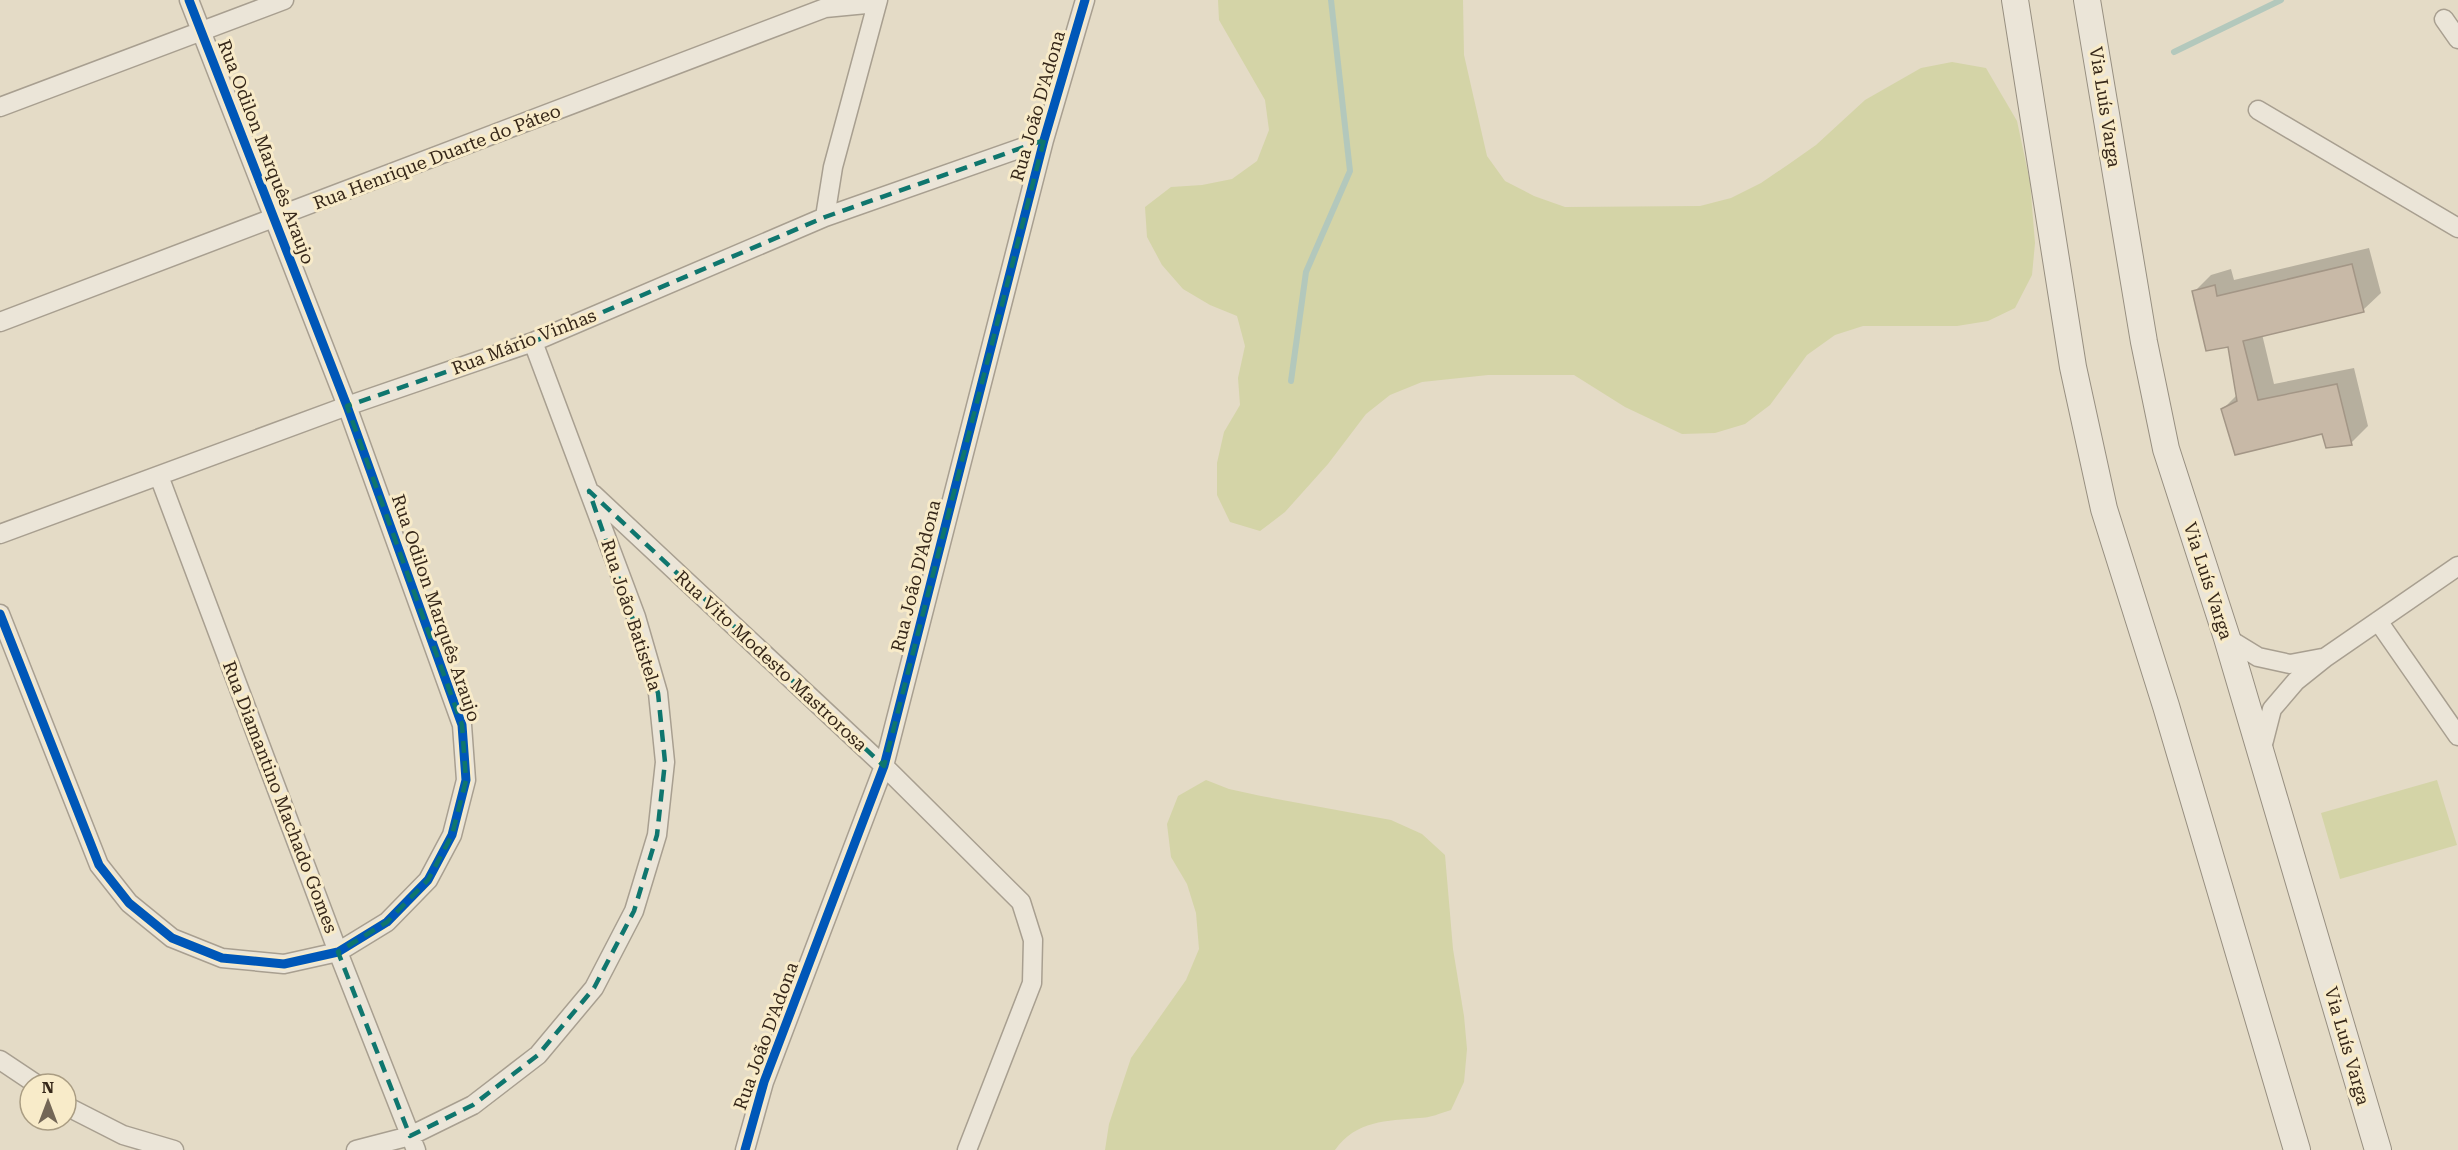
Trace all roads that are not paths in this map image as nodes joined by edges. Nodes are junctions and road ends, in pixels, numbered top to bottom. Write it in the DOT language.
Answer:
graph roads {
  1 [pos="189,0"];
  2 [pos="284,0"];
  3 [pos="1085,0"];
  4 [pos="2015,0"];
  5 [pos="2087,0"];
  6 [pos="877,2"];
  7 [pos="2444,19"];
  8 [pos="201,32"];
  9 [pos="2458,39"];
  10 [pos="0,107"];
  11 [pos="2258,110"];
  12 [pos="1044,140"];
  13 [pos="825,217"];
  14 [pos="274,219"];
  15 [pos="2458,228"];
  16 [pos="0,322"];
  17 [pos="533,342"];
  18 [pos="347,406"];
  19 [pos="159,476"];
  20 [pos="589,491"];
  21 [pos="0,534"];
  22 [pos="2458,566"];
  23 [pos="0,614"];
  24 [pos="2378,621"];
  25 [pos="2227,638"];
  26 [pos="2326,657"];
  27 [pos="2458,736"];
  28 [pos="2261,754"];
  29 [pos="884,766"];
  30 [pos="338,952"];
  31 [pos="0,1060"];
  32 [pos="18,1072"];
  33 [pos="78,1112"];
  34 [pos="413,1143"];
  35 [pos="174,1150"];
  36 [pos="357,1150"];
  37 [pos="745,1150"];
  38 [pos="967,1150"];
  39 [pos="2297,1150"];
  40 [pos="2378,1150"];
  1 -- 8 [label="street, Rua Odilon Marquês Araujo"];
  2 -- 8 [label="street"];
  3 -- 12 [label="street, Rua João D'Adona"];
  4 -- 39 [label="main road"];
  5 -- 25 [label="main road, Via Luís Varga"];
  6 -- 13 [label="street"];
  6 -- 14 [label="street, Rua Henrique Duarte do Páteo"];
  7 -- 9 [label="street"];
  8 -- 10 [label="street"];
  8 -- 14 [label="street, Rua Odilon Marquês Araujo"];
  11 -- 15 [label="street"];
  12 -- 13 [label="street, Rua Mário Vinhas"];
  12 -- 29 [label="street, Rua João D'Adona"];
  13 -- 17 [label="street, Rua Mário Vinhas"];
  14 -- 16 [label="street, Rua Henrique Duarte do Páteo"];
  14 -- 18 [label="street, Rua Odilon Marquês Araujo"];
  17 -- 18 [label="street, Rua Mário Vinhas"];
  17 -- 20 [label="street, Rua João Batistela"];
  18 -- 19 [label="street, Rua Mário Vinhas"];
  18 -- 30 [label="street, Rua Odilon Marquês Araujo"];
  19 -- 21 [label="street, Rua Mário Vinhas"];
  19 -- 30 [label="street, Rua Diamantino Machado Gomes"];
  20 -- 29 [label="street, Rua Vito Modesto Mastrorosa"];
  20 -- 34 [label="street, Rua João Batistela"];
  22 -- 24 [label="street"];
  23 -- 30 [label="street, Rua Odilon Marquês Araujo"];
  24 -- 26 [label="street"];
  24 -- 27 [label="street"];
  25 -- 26 [label="street"];
  25 -- 28 [label="main road, Via Luís Varga"];
  26 -- 28 [label="street"];
  28 -- 40 [label="main road, Via Luís Varga"];
  29 -- 37 [label="street, Rua João D'Adona"];
  29 -- 38 [label="street, Rua Vito Modesto Mastrorosa"];
  30 -- 34 [label="street, Rua Diamantino Machado Gomes"];
  31 -- 32 [label="street"];
  33 -- 35 [label="street"];
  34 -- 36 [label="street, Rua João Batistela"];
}
